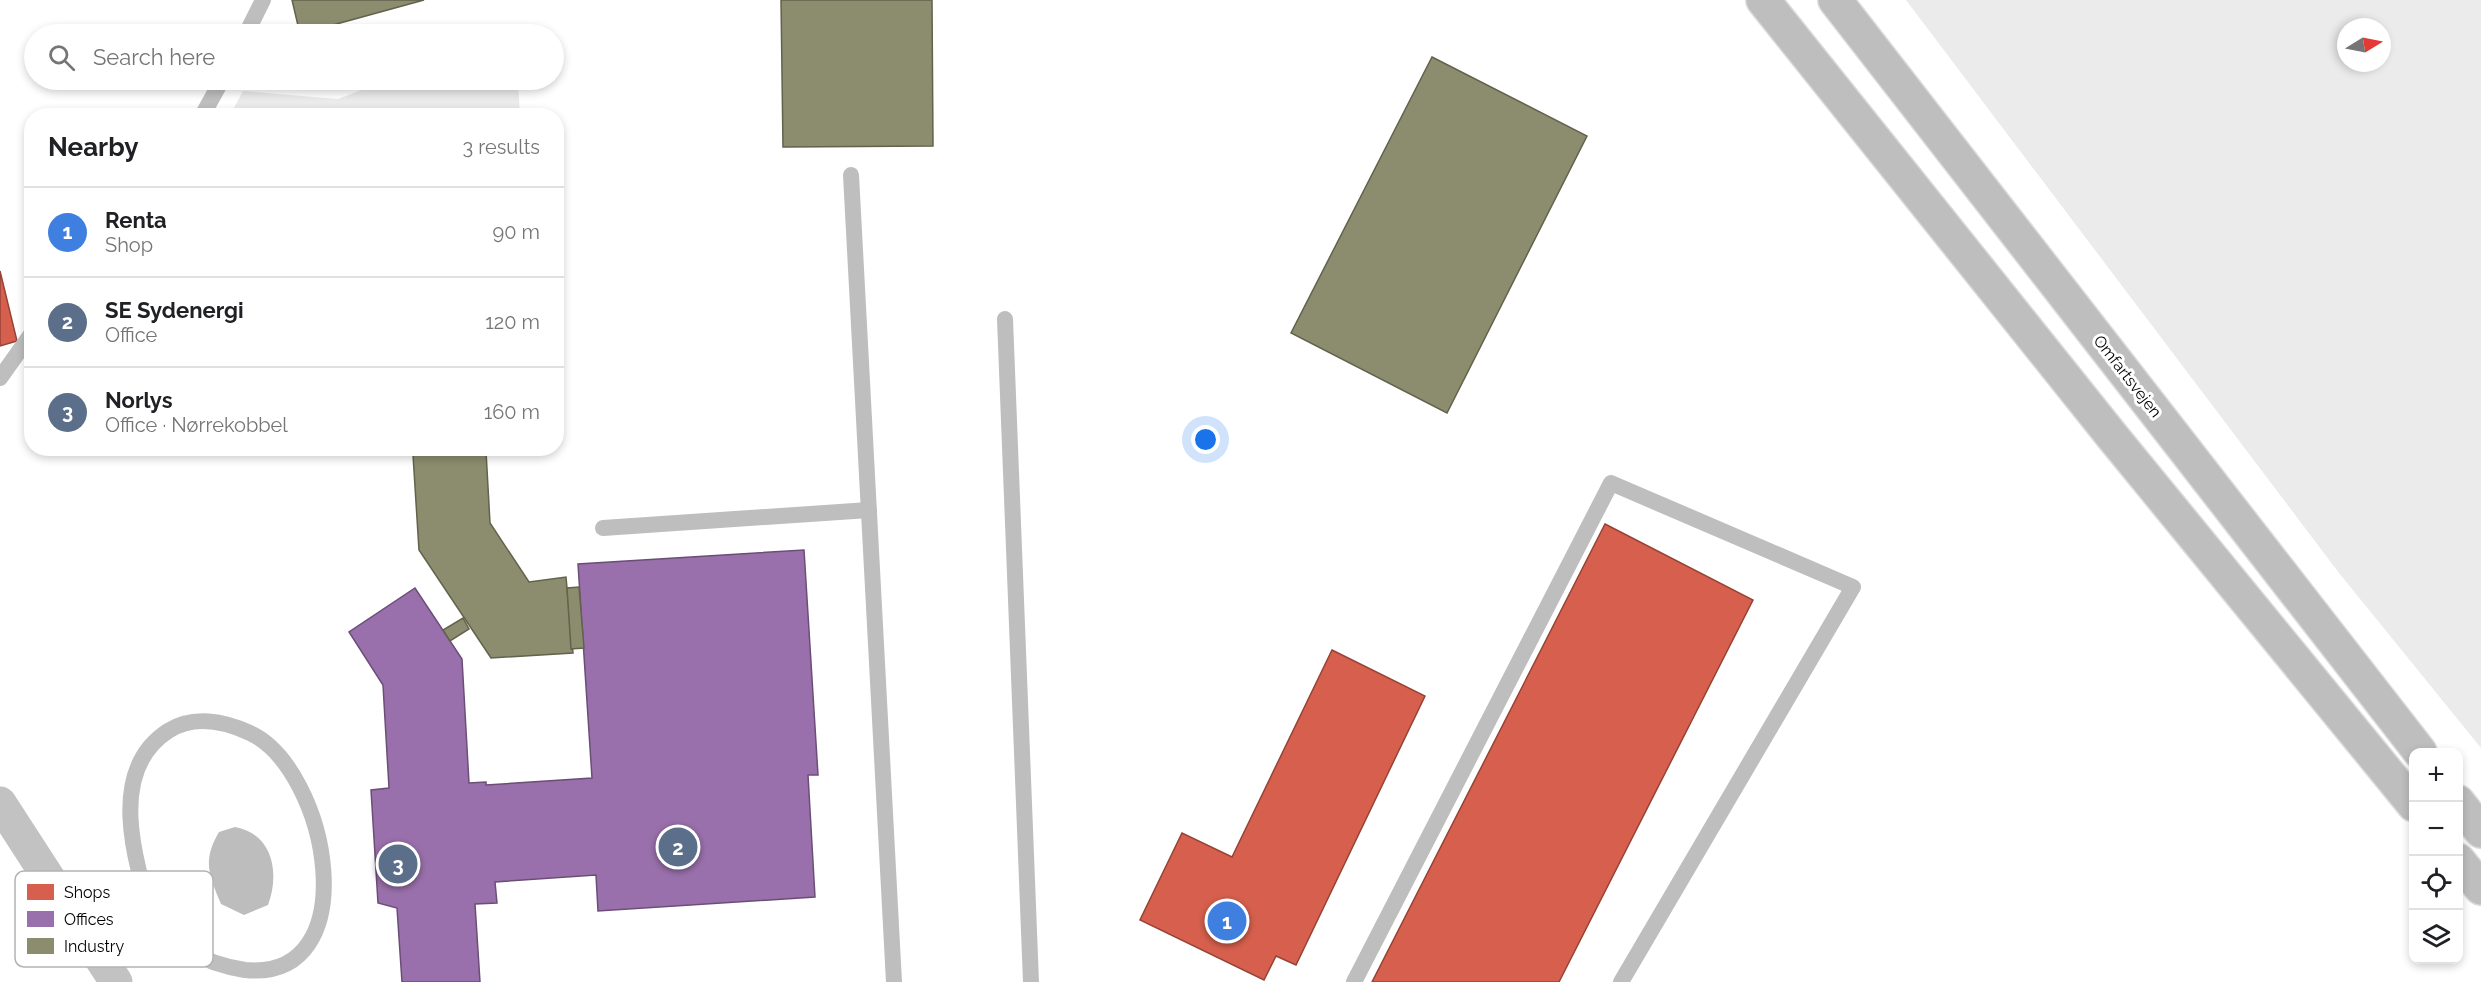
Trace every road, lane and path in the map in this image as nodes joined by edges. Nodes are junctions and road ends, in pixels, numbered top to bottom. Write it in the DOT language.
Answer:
graph roads {
  1 [pos="263,0"];
  2 [pos="1763,0"];
  3 [pos="1835,0"];
  4 [pos="251,24"];
  5 [pos="216,90"];
  6 [pos="206,108"];
  7 [pos="851,175"];
  8 [pos="1005,319"];
  9 [pos="24,344"];
  10 [pos="0,378"];
  11 [pos="869,510"];
  12 [pos="603,528"];
  13 [pos="2416,748"];
  14 [pos="2412,802"];
  15 [pos="0,803"];
  16 [pos="2463,808"];
  17 [pos="2481,831"];
  18 [pos="2463,866"];
  19 [pos="44,871"];
  20 [pos="139,871"];
  21 [pos="2481,888"];
  22 [pos="213,961"];
  23 [pos="894,982"];
  24 [pos="1031,982"];
  25 [pos="1354,982"];
  26 [pos="1621,982"];
  1 -- 4 [label="lane"];
  2 -- 14 [label="highway"];
  3 -- 13 [label="highway, Omfartsvejen"];
  5 -- 6 [label="lane"];
  7 -- 11 [label="lane"];
  8 -- 24 [label="lane"];
  9 -- 10 [label="lane"];
  11 -- 12 [label="lane"];
  11 -- 23 [label="lane"];
  15 -- 19 [label="street"];
  16 -- 17 [label="highway"];
  18 -- 21 [label="highway"];
  20 -- 22 [label="lane"];
  25 -- 26 [label="lane"];
}
